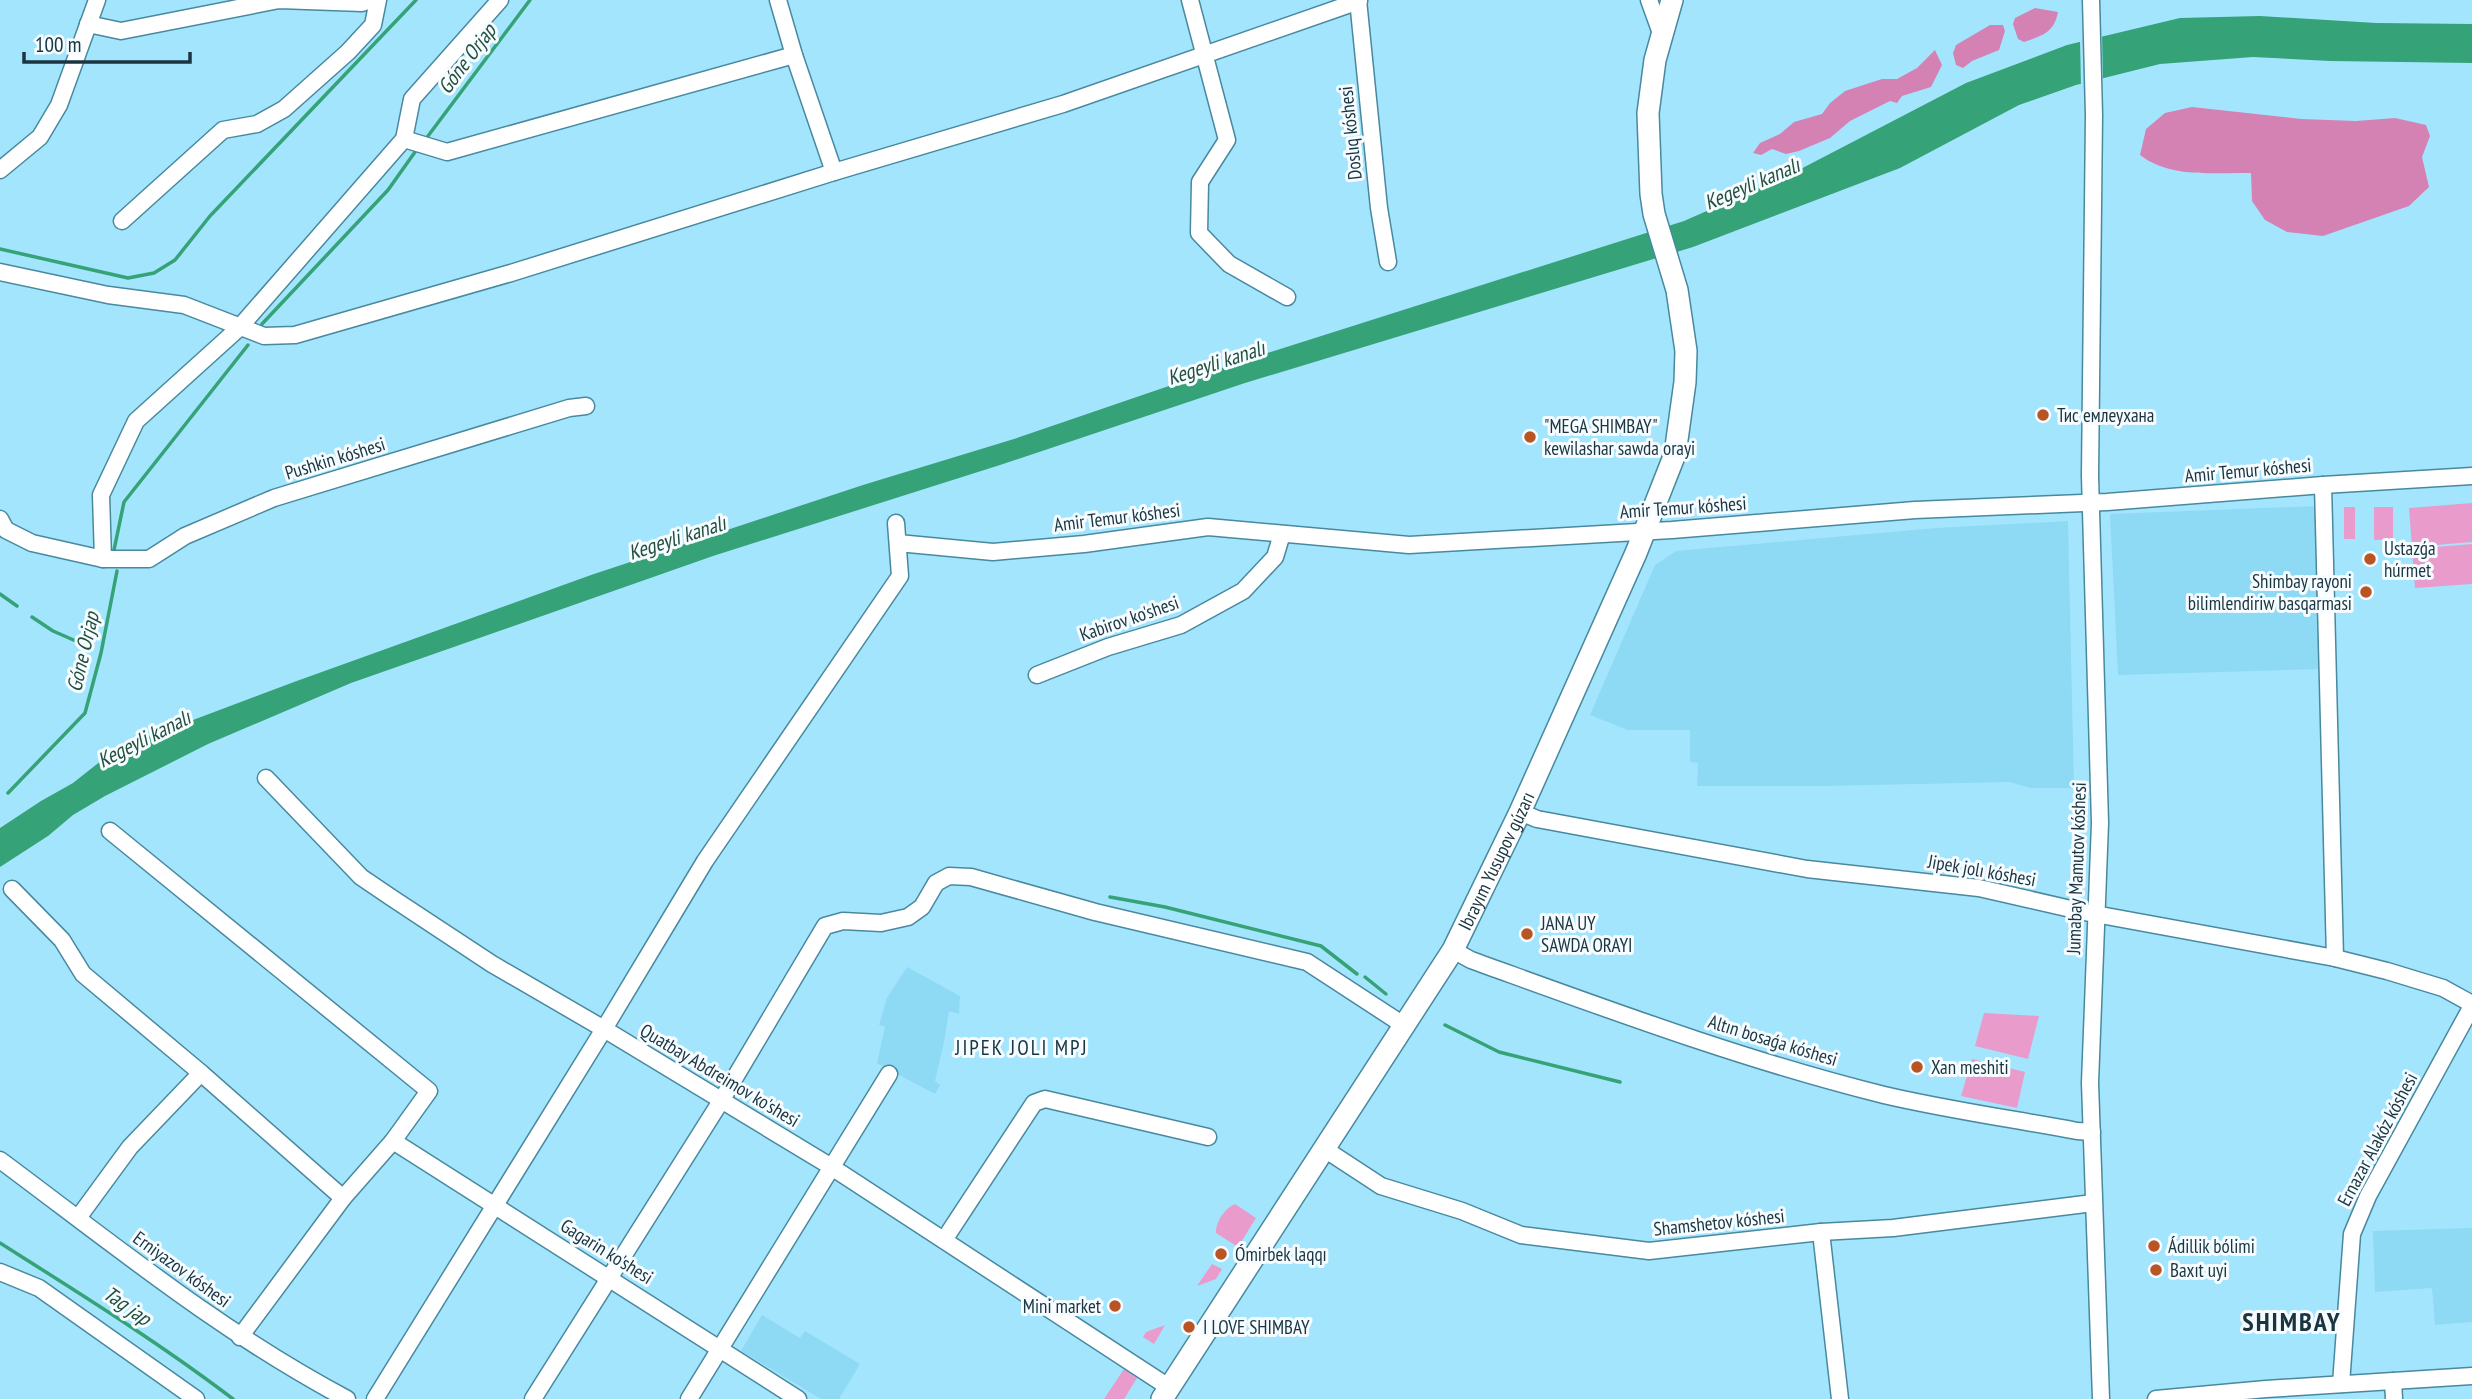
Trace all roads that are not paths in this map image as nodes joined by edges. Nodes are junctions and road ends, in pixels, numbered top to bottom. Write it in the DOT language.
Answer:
graph roads {
  1 [pos="97,0"];
  2 [pos="371,0"];
  3 [pos="378,0"];
  4 [pos="500,0"];
  5 [pos="778,0"];
  6 [pos="1190,0"];
  7 [pos="1649,0"];
  8 [pos="1672,0"];
  9 [pos="2091,0"];
  10 [pos="1359,1"];
  11 [pos="88,24"];
  12 [pos="1662,36"];
  13 [pos="794,55"];
  14 [pos="1206,55"];
  15 [pos="404,139"];
  16 [pos="0,170"];
  17 [pos="834,172"];
  18 [pos="122,222"];
  19 [pos="1388,262"];
  20 [pos="0,272"];
  21 [pos="1287,297"];
  22 [pos="239,328"];
  23 [pos="586,406"];
  24 [pos="2472,476"];
  25 [pos="2323,485"];
  26 [pos="2091,503"];
  27 [pos="0,519"];
  28 [pos="896,523"];
  29 [pos="1645,531"];
  30 [pos="1283,534"];
  31 [pos="898,543"];
  32 [pos="103,559"];
  33 [pos="1037,675"];
  34 [pos="266,778"];
  35 [pos="1520,812"];
  36 [pos="110,831"];
  37 [pos="12,888"];
  38 [pos="2098,915"];
  39 [pos="1453,950"];
  40 [pos="2334,958"];
  41 [pos="2472,1005"];
  42 [pos="1405,1026"];
  43 [pos="604,1029"];
  44 [pos="201,1073"];
  45 [pos="889,1074"];
  46 [pos="722,1101"];
  47 [pos="2092,1132"];
  48 [pos="1208,1137"];
  49 [pos="393,1141"];
  50 [pos="1326,1150"];
  51 [pos="0,1160"];
  52 [pos="830,1166"];
  53 [pos="343,1198"];
  54 [pos="2093,1203"];
  55 [pos="494,1205"];
  56 [pos="78,1218"];
  57 [pos="1821,1232"];
  58 [pos="944,1240"];
  59 [pos="0,1272"];
  60 [pos="611,1278"];
  61 [pos="240,1337"];
  62 [pos="719,1348"];
  63 [pos="2472,1376"];
  64 [pos="2393,1381"];
  65 [pos="2341,1384"];
  66 [pos="1166,1393"];
  67 [pos="2267,1394"];
  68 [pos="196,1399"];
  69 [pos="347,1399"];
  70 [pos="375,1399"];
  71 [pos="533,1399"];
  72 [pos="688,1399"];
  73 [pos="798,1399"];
  74 [pos="1840,1399"];
  75 [pos="2101,1399"];
  76 [pos="2156,1399"];
  77 [pos="2393,1399"];
  1 -- 11 [label="street"];
  2 -- 11 [label="street"];
  3 -- 18 [label="street"];
  4 -- 15 [label="street"];
  5 -- 13 [label="street"];
  6 -- 14 [label="street"];
  7 -- 12 [label="street"];
  8 -- 12 [label="main road, Ibrayım Yusupov gúzarı"];
  9 -- 26 [label="street, Jumabay Mamutov kóshesi"];
  10 -- 14 [label="street"];
  10 -- 19 [label="street, Doslıq kóshesi"];
  11 -- 16 [label="street"];
  12 -- 29 [label="main road, Ibrayım Yusupov gúzarı"];
  13 -- 15 [label="street"];
  13 -- 17 [label="street"];
  14 -- 17 [label="street"];
  14 -- 21 [label="street"];
  15 -- 22 [label="street"];
  17 -- 22 [label="street"];
  20 -- 22 [label="street"];
  22 -- 32 [label="street"];
  23 -- 32 [label="street, Pushkin kóshesi"];
  24 -- 25 [label="street, Amir Temur kóshesi"];
  25 -- 26 [label="street, Amir Temur kóshesi"];
  25 -- 40 [label="street"];
  26 -- 29 [label="street, Amir Temur kóshesi"];
  26 -- 38 [label="street, Jumabay Mamutov kóshesi"];
  27 -- 32 [label="street, Pushkin kóshesi"];
  28 -- 31 [label="street"];
  29 -- 30 [label="street, Amir Temur kóshesi"];
  29 -- 35 [label="main road, Ibrayım Yusupov gúzarı"];
  30 -- 31 [label="street, Amir Temur kóshesi"];
  30 -- 33 [label="street, Kabirov ko'shesi"];
  31 -- 43 [label="street"];
  34 -- 43 [label="street, Quatbay Abdreimov ko'shesi"];
  35 -- 38 [label="street, Jipek jolı kóshesi"];
  35 -- 39 [label="main road, Ibrayım Yusupov gúzarı"];
  36 -- 49 [label="street"];
  37 -- 44 [label="street"];
  38 -- 40 [label="street, Jipek jolı kóshesi"];
  38 -- 47 [label="street, Jumabay Mamutov kóshesi"];
  39 -- 42 [label="main road, Ibrayım Yusupov gúzarı"];
  39 -- 47 [label="street, Altın bosaǵa kóshesi"];
  40 -- 41 [label="street, Jipek jolı kóshesi"];
  41 -- 65 [label="street, Ernazar Alakóz kóshesi"];
  42 -- 46 [label="street"];
  42 -- 50 [label="main road, Ibrayım Yusupov gúzarı"];
  43 -- 46 [label="street, Quatbay Abdreimov ko'shesi"];
  43 -- 55 [label="street"];
  44 -- 53 [label="street"];
  44 -- 56 [label="street"];
  45 -- 52 [label="street"];
  46 -- 52 [label="street, Quatbay Abdreimov ko'shesi"];
  46 -- 60 [label="street"];
  47 -- 54 [label="street, Jumabay Mamutov kóshesi"];
  48 -- 58 [label="street"];
  49 -- 53 [label="street"];
  49 -- 55 [label="street, Gagarin ko'shesi"];
  50 -- 57 [label="street, Shamshetov kóshesi"];
  50 -- 66 [label="main road, Ibrayım Yusupov gúzarı"];
  51 -- 56 [label="street, Erniyazov kóshesi"];
  52 -- 58 [label="street, Quatbay Abdreimov ko'shesi"];
  52 -- 62 [label="street"];
  53 -- 61 [label="street"];
  54 -- 57 [label="street, Shamshetov kóshesi"];
  54 -- 75 [label="street, Jumabay Mamutov kóshesi"];
  55 -- 60 [label="street, Gagarin ko'shesi"];
  55 -- 70 [label="street"];
  56 -- 61 [label="street, Erniyazov kóshesi"];
  57 -- 74 [label="street"];
  58 -- 66 [label="street, Quatbay Abdreimov ko'shesi"];
  59 -- 68 [label="street"];
  60 -- 62 [label="street, Gagarin ko'shesi"];
  60 -- 71 [label="street"];
  61 -- 69 [label="street, Erniyazov kóshesi"];
  62 -- 72 [label="street"];
  62 -- 73 [label="street, Gagarin ko'shesi"];
  63 -- 64 [label="street"];
  64 -- 65 [label="street"];
  64 -- 77 [label="street"];
  65 -- 67 [label="street"];
  67 -- 76 [label="street"];
}
